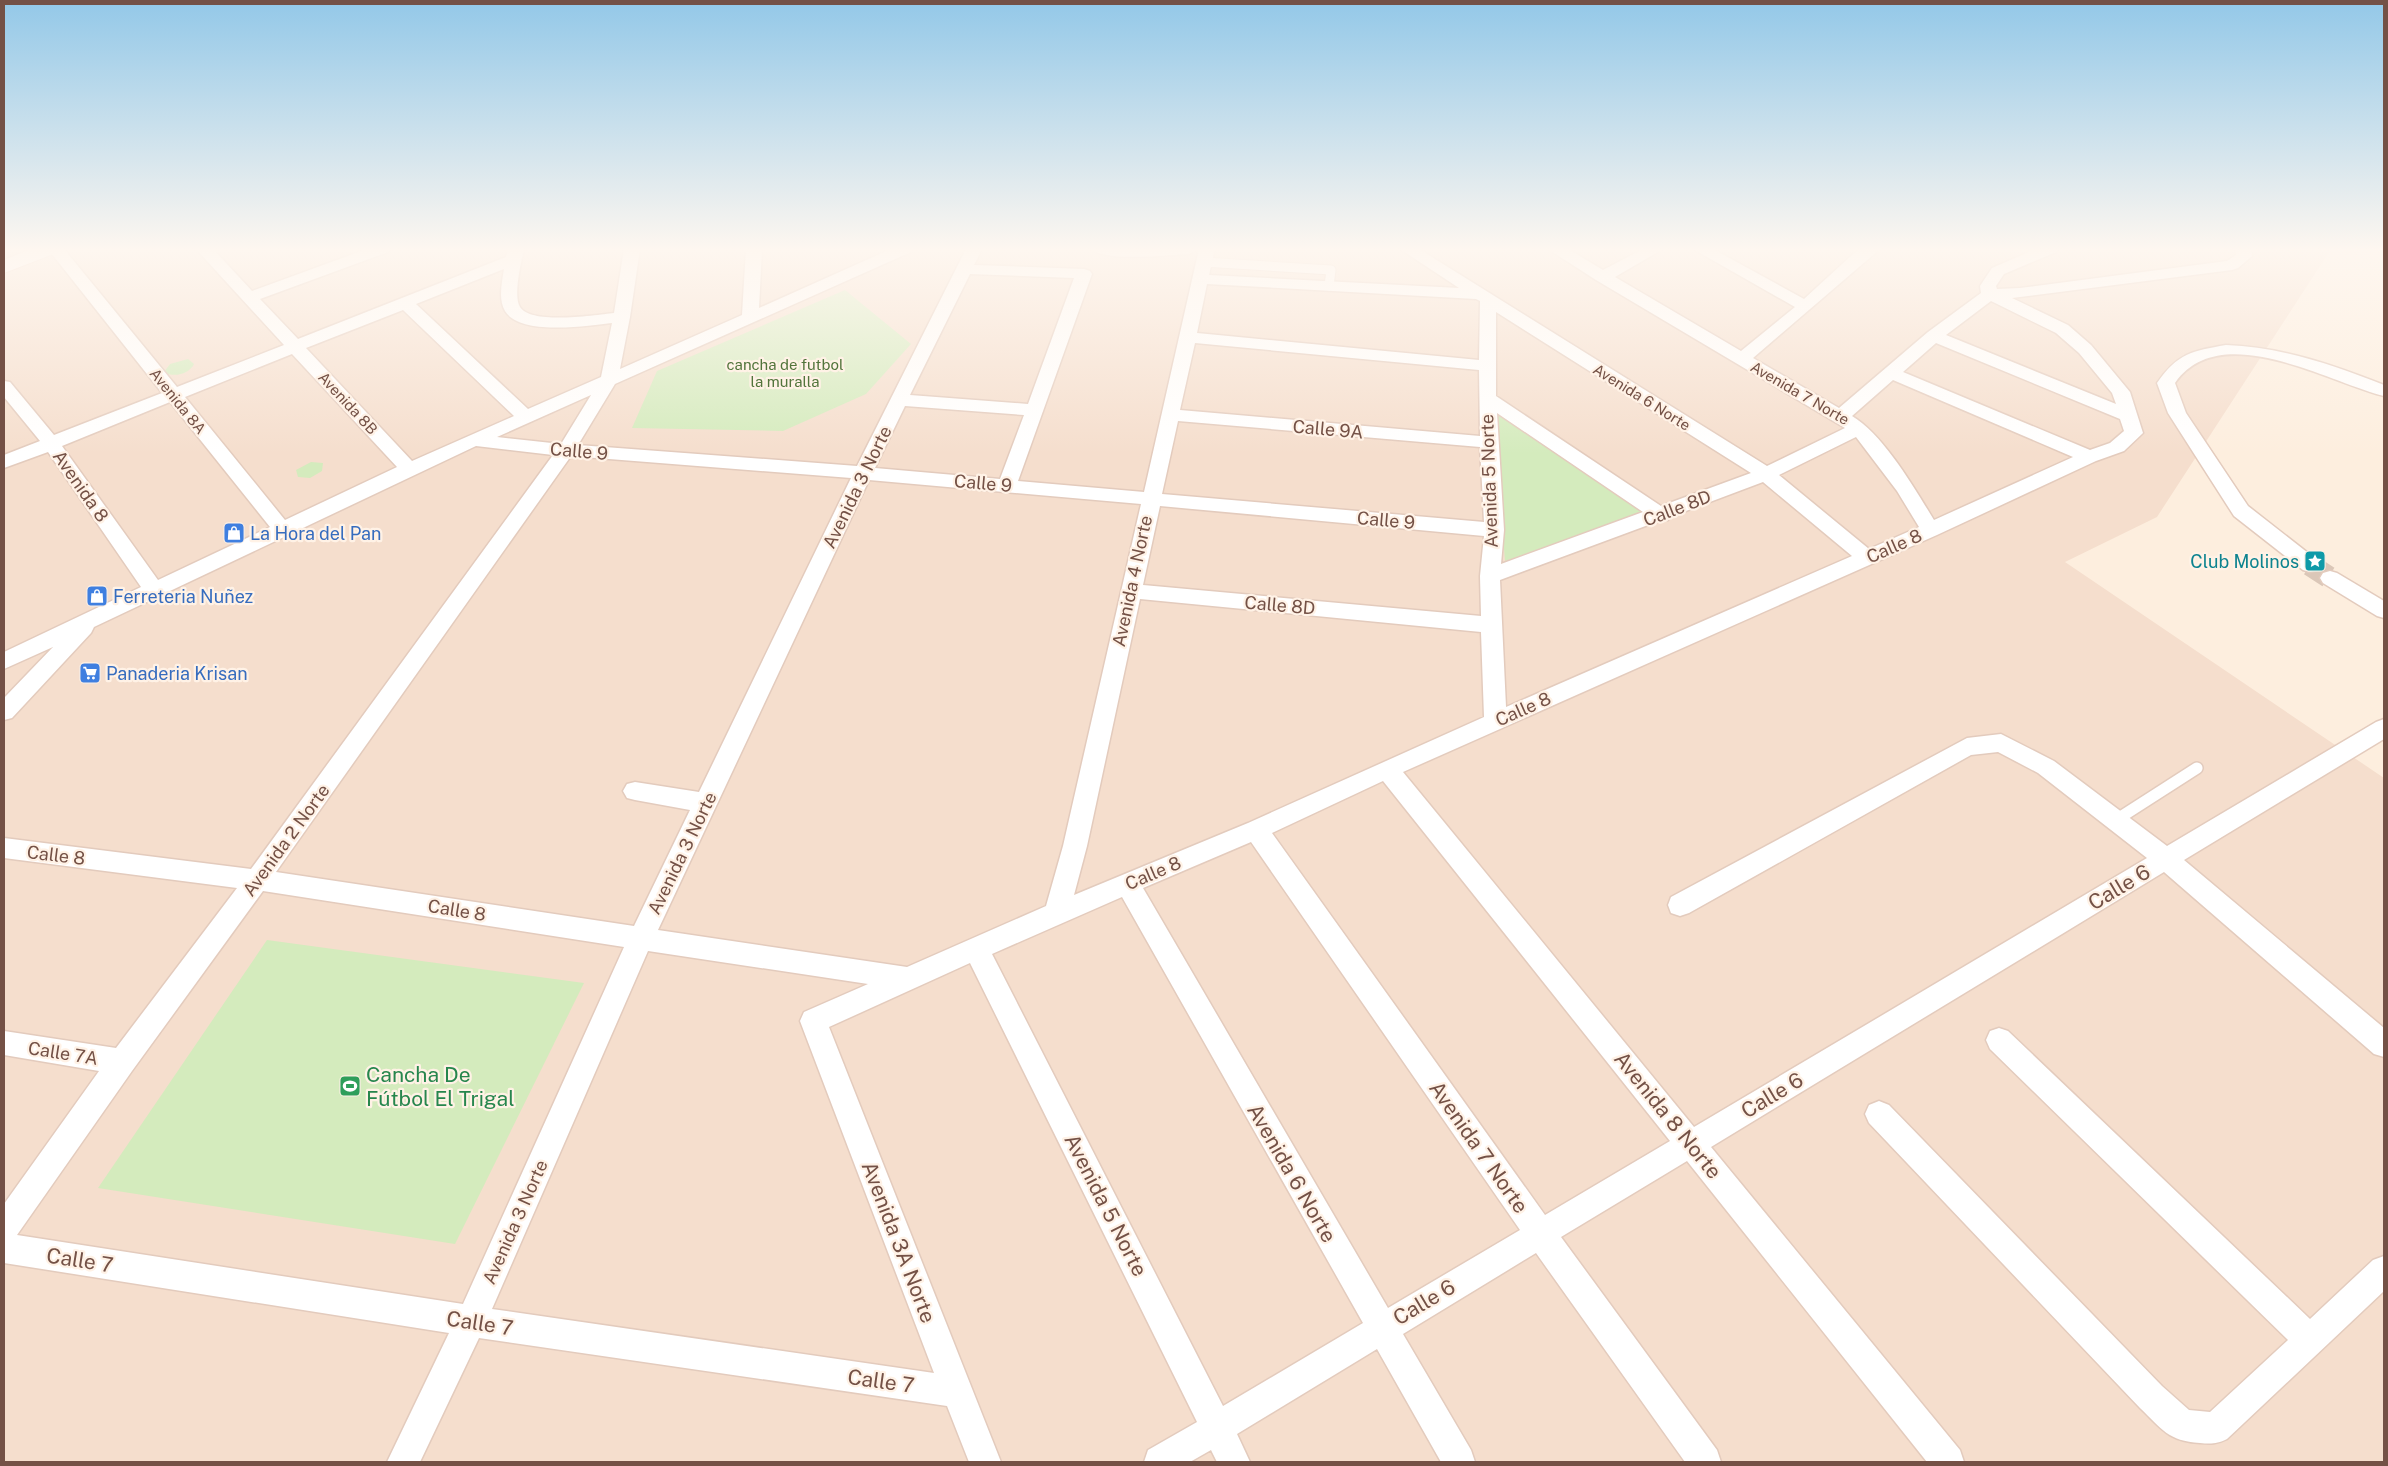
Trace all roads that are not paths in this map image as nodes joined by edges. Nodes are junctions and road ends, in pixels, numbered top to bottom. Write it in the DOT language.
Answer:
graph roads {
  1 [pos="111,317"];
  2 [pos="268,317"];
  3 [pos="368,317"];
  4 [pos="420,317"];
  5 [pos="526,317"];
  6 [pos="616,317"];
  7 [pos="622,317"];
  8 [pos="942,317"];
  9 [pos="1068,317"];
  10 [pos="1190,317"];
  11 [pos="1485,317"];
  12 [pos="1517,317"];
  13 [pos="1671,317"];
  14 [pos="1792,317"];
  15 [pos="1959,317"];
  16 [pos="2038,317"];
  17 [pos="750,318"];
  18 [pos="1934,336"];
  19 [pos="1186,337"];
  20 [pos="295,346"];
  21 [pos="1742,359"];
  22 [pos="1486,366"];
  23 [pos="1893,374"];
  24 [pos="609,380"];
  25 [pos="4,386"];
  26 [pos="2384,391"];
  27 [pos="174,395"];
  28 [pos="1486,398"];
  29 [pos="901,400"];
  30 [pos="1034,410"];
  31 [pos="1169,415"];
  32 [pos="525,416"];
  33 [pos="1842,416"];
  34 [pos="2132,425"];
  35 [pos="1859,428"];
  36 [pos="472,440"];
  37 [pos="1487,442"];
  38 [pos="51,443"];
  39 [pos="566,450"];
  40 [pos="2090,457"];
  41 [pos="4,462"];
  42 [pos="409,469"];
  43 [pos="863,473"];
  44 [pos="1766,474"];
  45 [pos="1007,486"];
  46 [pos="1150,499"];
  47 [pos="1660,514"];
  48 [pos="282,529"];
  49 [pos="1494,530"];
  50 [pos="1930,530"];
  51 [pos="1868,558"];
  52 [pos="2310,565"];
  53 [pos="1490,576"];
  54 [pos="2330,578"];
  55 [pos="154,590"];
  56 [pos="1130,591"];
  57 [pos="2384,611"];
  58 [pos="94,619"];
  59 [pos="1491,625"];
  60 [pos="5,659"];
  61 [pos="4,712"];
  62 [pos="1495,721"];
  63 [pos="2384,728"];
  64 [pos="2197,768"];
  65 [pos="1387,769"];
  66 [pos="635,791"];
  67 [pos="706,804"];
  68 [pos="2116,820"];
  69 [pos="1256,830"];
  70 [pos="4,848"];
  71 [pos="2166,859"];
  72 [pos="257,880"];
  73 [pos="1127,883"];
  74 [pos="1680,905"];
  75 [pos="1057,913"];
  76 [pos="642,938"];
  77 [pos="976,949"];
  78 [pos="909,979"];
  79 [pos="813,1021"];
  80 [pos="1999,1040"];
  81 [pos="4,1043"];
  82 [pos="2384,1045"];
  83 [pos="122,1062"];
  84 [pos="1879,1114"];
  85 [pos="1691,1143"];
  86 [pos="4,1229"];
  87 [pos="1540,1233"];
  88 [pos="4,1248"];
  89 [pos="2384,1271"];
  90 [pos="471,1321"];
  91 [pos="1381,1328"];
  92 [pos="2310,1340"];
  93 [pos="958,1392"];
  94 [pos="1219,1428"];
  95 [pos="403,1462"];
  96 [pos="985,1462"];
  97 [pos="1160,1462"];
  98 [pos="1234,1462"];
  99 [pos="1459,1462"];
  100 [pos="1705,1462"];
  101 [pos="1948,1462"];
  1 -- 27 [label="street, Avenida 8A"];
  2 -- 20 [label="street, Avenida 8B"];
  3 -- 20 [label="street"];
  4 -- 32 [label="street"];
  5 -- 6 [label="street"];
  7 -- 24 [label="street"];
  8 -- 29 [label="street, Avenida 3 Norte"];
  9 -- 30 [label="street"];
  10 -- 19 [label="street, Avenida 4 Norte"];
  11 -- 22 [label="street, Avenida 5 Norte"];
  12 -- 44 [label="street, Avenida 6 Norte"];
  13 -- 21 [label="street, Avenida 7 Norte"];
  14 -- 21 [label="street"];
  15 -- 18 [label="street"];
  16 -- 34 [label="street"];
  17 -- 24 [label="street"];
  18 -- 23 [label="street"];
  18 -- 34 [label="street"];
  19 -- 22 [label="street"];
  19 -- 31 [label="street, Avenida 4 Norte"];
  20 -- 27 [label="street"];
  20 -- 42 [label="street, Avenida 8B"];
  21 -- 33 [label="street, Avenida 7 Norte"];
  22 -- 28 [label="street, Avenida 5 Norte"];
  23 -- 33 [label="street"];
  23 -- 40 [label="street"];
  24 -- 32 [label="street"];
  24 -- 39 [label="street, Avenida 2 Norte"];
  25 -- 38 [label="street, Avenida 8"];
  26 -- 52 [label="street"];
  27 -- 38 [label="street"];
  27 -- 48 [label="street, Avenida 8A"];
  28 -- 37 [label="street, Avenida 5 Norte"];
  28 -- 47 [label="street"];
  29 -- 30 [label="street"];
  29 -- 43 [label="street, Avenida 3 Norte"];
  30 -- 45 [label="street"];
  31 -- 37 [label="street, Calle 9A"];
  31 -- 46 [label="street, Avenida 4 Norte"];
  32 -- 36 [label="street"];
  33 -- 35 [label="street, Avenida 7 Norte"];
  34 -- 40 [label="street, Calle 8"];
  35 -- 44 [label="street, Calle 8D"];
  35 -- 50 [label="street, Avenida 7 Norte"];
  36 -- 39 [label="street, Calle 9"];
  36 -- 42 [label="street"];
  37 -- 49 [label="street, Avenida 5 Norte"];
  38 -- 41 [label="street"];
  38 -- 55 [label="street, Avenida 8"];
  39 -- 43 [label="street, Calle 9"];
  39 -- 72 [label="street, Avenida 2 Norte"];
  40 -- 50 [label="street, Calle 8"];
  42 -- 48 [label="street"];
  43 -- 45 [label="street, Calle 9"];
  43 -- 67 [label="street, Avenida 3 Norte"];
  44 -- 47 [label="street, Calle 8D"];
  44 -- 51 [label="street, Avenida 6 Norte"];
  45 -- 46 [label="street, Calle 9"];
  46 -- 49 [label="street, Calle 9"];
  46 -- 56 [label="street, Avenida 4 Norte"];
  47 -- 53 [label="street, Calle 8D"];
  48 -- 55 [label="street"];
  49 -- 53 [label="street, Avenida 5 Norte"];
  50 -- 51 [label="street, Calle 8"];
  51 -- 62 [label="street, Calle 8"];
  53 -- 59 [label="street, Avenida 5 Norte"];
  54 -- 57 [label="street"];
  55 -- 58 [label="street"];
  56 -- 59 [label="street, Calle 8D"];
  56 -- 75 [label="street, Avenida 4 Norte"];
  58 -- 60 [label="street"];
  58 -- 61 [label="street"];
  59 -- 62 [label="street, Avenida 5 Norte"];
  62 -- 65 [label="street, Calle 8"];
  63 -- 71 [label="street, Calle 6"];
  64 -- 68 [label="lane"];
  65 -- 69 [label="street, Calle 8"];
  65 -- 85 [label="street, Avenida 8 Norte"];
  66 -- 67 [label="street"];
  67 -- 76 [label="street, Avenida 3 Norte"];
  68 -- 71 [label="street"];
  68 -- 74 [label="street"];
  69 -- 73 [label="street, Calle 8"];
  69 -- 87 [label="street, Avenida 7 Norte"];
  70 -- 72 [label="street, Calle 8"];
  71 -- 82 [label="street"];
  71 -- 85 [label="street, Calle 6"];
  72 -- 76 [label="street, Calle 8"];
  72 -- 83 [label="street, Avenida 2 Norte"];
  73 -- 75 [label="street, Calle 8"];
  73 -- 91 [label="street, Avenida 6 Norte"];
  75 -- 77 [label="street, Calle 8"];
  76 -- 78 [label="street, Calle 8"];
  76 -- 90 [label="street, Avenida 3 Norte"];
  77 -- 78 [label="street, Calle 8"];
  77 -- 94 [label="street, Avenida 5 Norte"];
  78 -- 79 [label="street, Calle 8"];
  79 -- 93 [label="street, Avenida 3A Norte"];
  80 -- 92 [label="street"];
  81 -- 83 [label="street, Calle 7A"];
  83 -- 86 [label="street, Avenida 2 Norte"];
  84 -- 92 [label="street"];
  85 -- 87 [label="street, Calle 6"];
  85 -- 101 [label="street, Avenida 8 Norte"];
  87 -- 91 [label="street, Calle 6"];
  87 -- 100 [label="street, Avenida 7 Norte"];
  88 -- 90 [label="street, Calle 7"];
  89 -- 92 [label="street"];
  90 -- 93 [label="street, Calle 7"];
  90 -- 95 [label="street, Avenida 3 Norte"];
  91 -- 94 [label="street, Calle 6"];
  91 -- 99 [label="street, Avenida 6 Norte"];
  93 -- 96 [label="street, Avenida 3A Norte"];
  94 -- 97 [label="street, Calle 6"];
  94 -- 98 [label="street, Avenida 5 Norte"];
}
